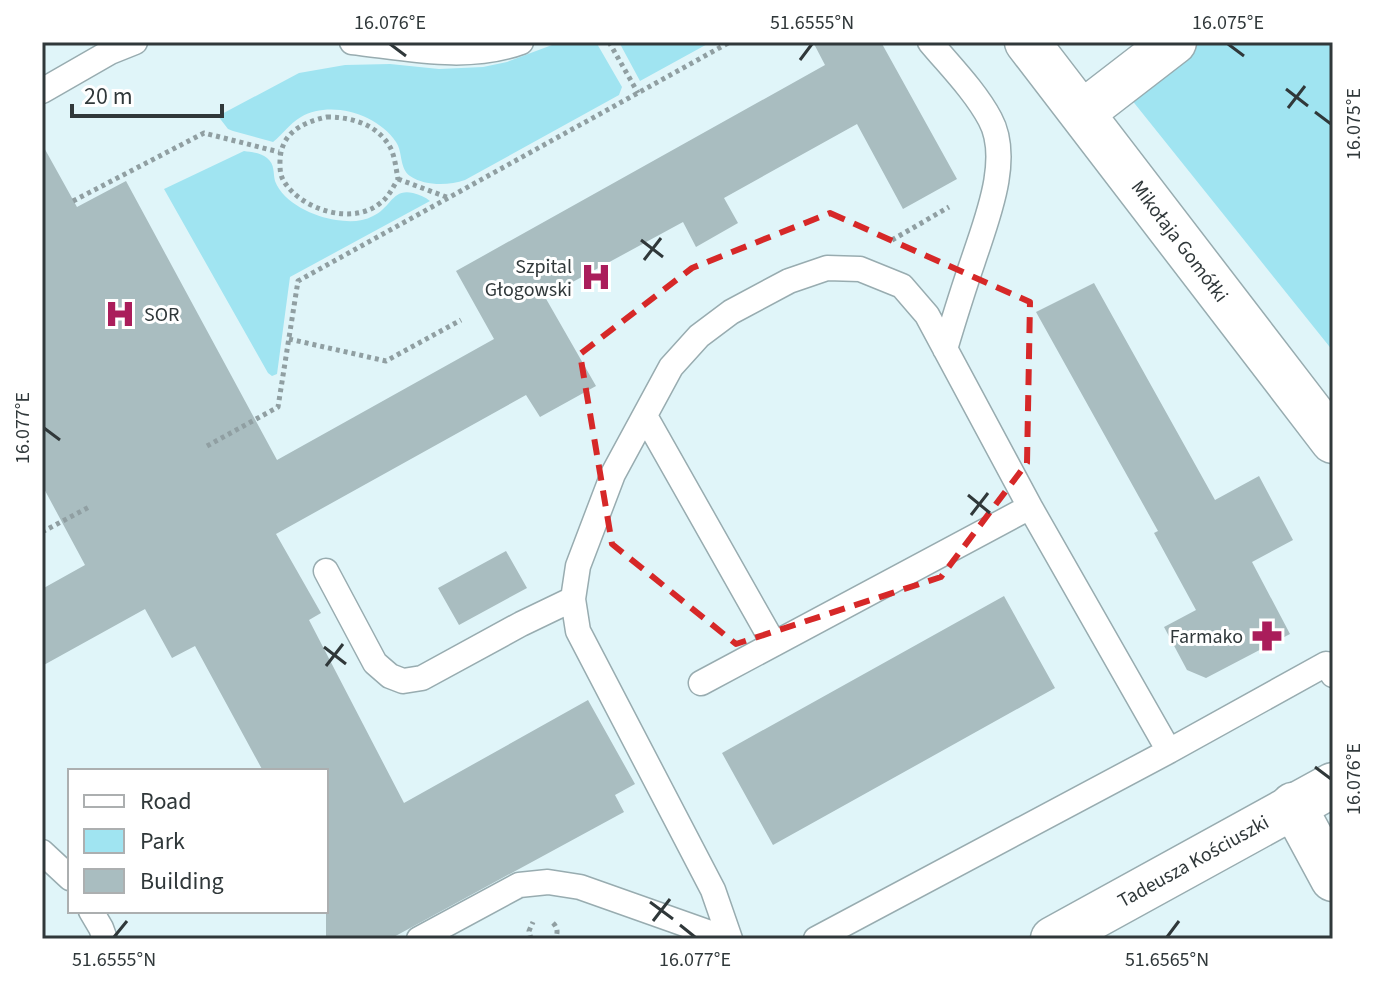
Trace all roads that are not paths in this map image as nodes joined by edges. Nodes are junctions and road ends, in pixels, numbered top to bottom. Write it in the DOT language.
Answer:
graph roads {
  1 [pos="135,42"];
  2 [pos="352,42"];
  3 [pos="521,42"];
  4 [pos="930,42"];
  5 [pos="1027,42"];
  6 [pos="1174,42"];
  7 [pos="42,91"];
  8 [pos="1082,113"];
  9 [pos="945,349"];
  10 [pos="645,416"];
  11 [pos="1333,441"];
  12 [pos="1030,507"];
  13 [pos="326,571"];
  14 [pos="573,599"];
  15 [pos="774,644"];
  16 [pos="1331,665"];
  17 [pos="701,683"];
  18 [pos="1169,751"];
  19 [pos="1333,785"];
  20 [pos="1293,805"];
  21 [pos="42,852"];
  22 [pos="68,876"];
  23 [pos="1333,879"];
  24 [pos="92,913"];
  25 [pos="105,939"];
  26 [pos="419,939"];
  27 [pos="729,939"];
  28 [pos="816,939"];
  29 [pos="1053,939"];
  1 -- 7 [label="lane"];
  2 -- 3 [label="lane"];
  4 -- 9 [label="lane"];
  5 -- 8 [label="street, Mikołaja Gomółki"];
  6 -- 8 [label="street"];
  8 -- 11 [label="street, Mikołaja Gomółki"];
  9 -- 10 [label="lane"];
  9 -- 12 [label="lane"];
  10 -- 14 [label="lane"];
  10 -- 15 [label="lane"];
  12 -- 15 [label="lane"];
  12 -- 18 [label="lane"];
  13 -- 14 [label="lane"];
  14 -- 27 [label="lane"];
  15 -- 17 [label="lane"];
  16 -- 18 [label="lane"];
  18 -- 28 [label="lane"];
  19 -- 20 [label="street, Tadeusza Kościuszki"];
  20 -- 23 [label="street"];
  20 -- 29 [label="street, Tadeusza Kościuszki"];
  21 -- 22 [label="lane"];
  24 -- 25 [label="lane"];
  26 -- 27 [label="lane"];
}
